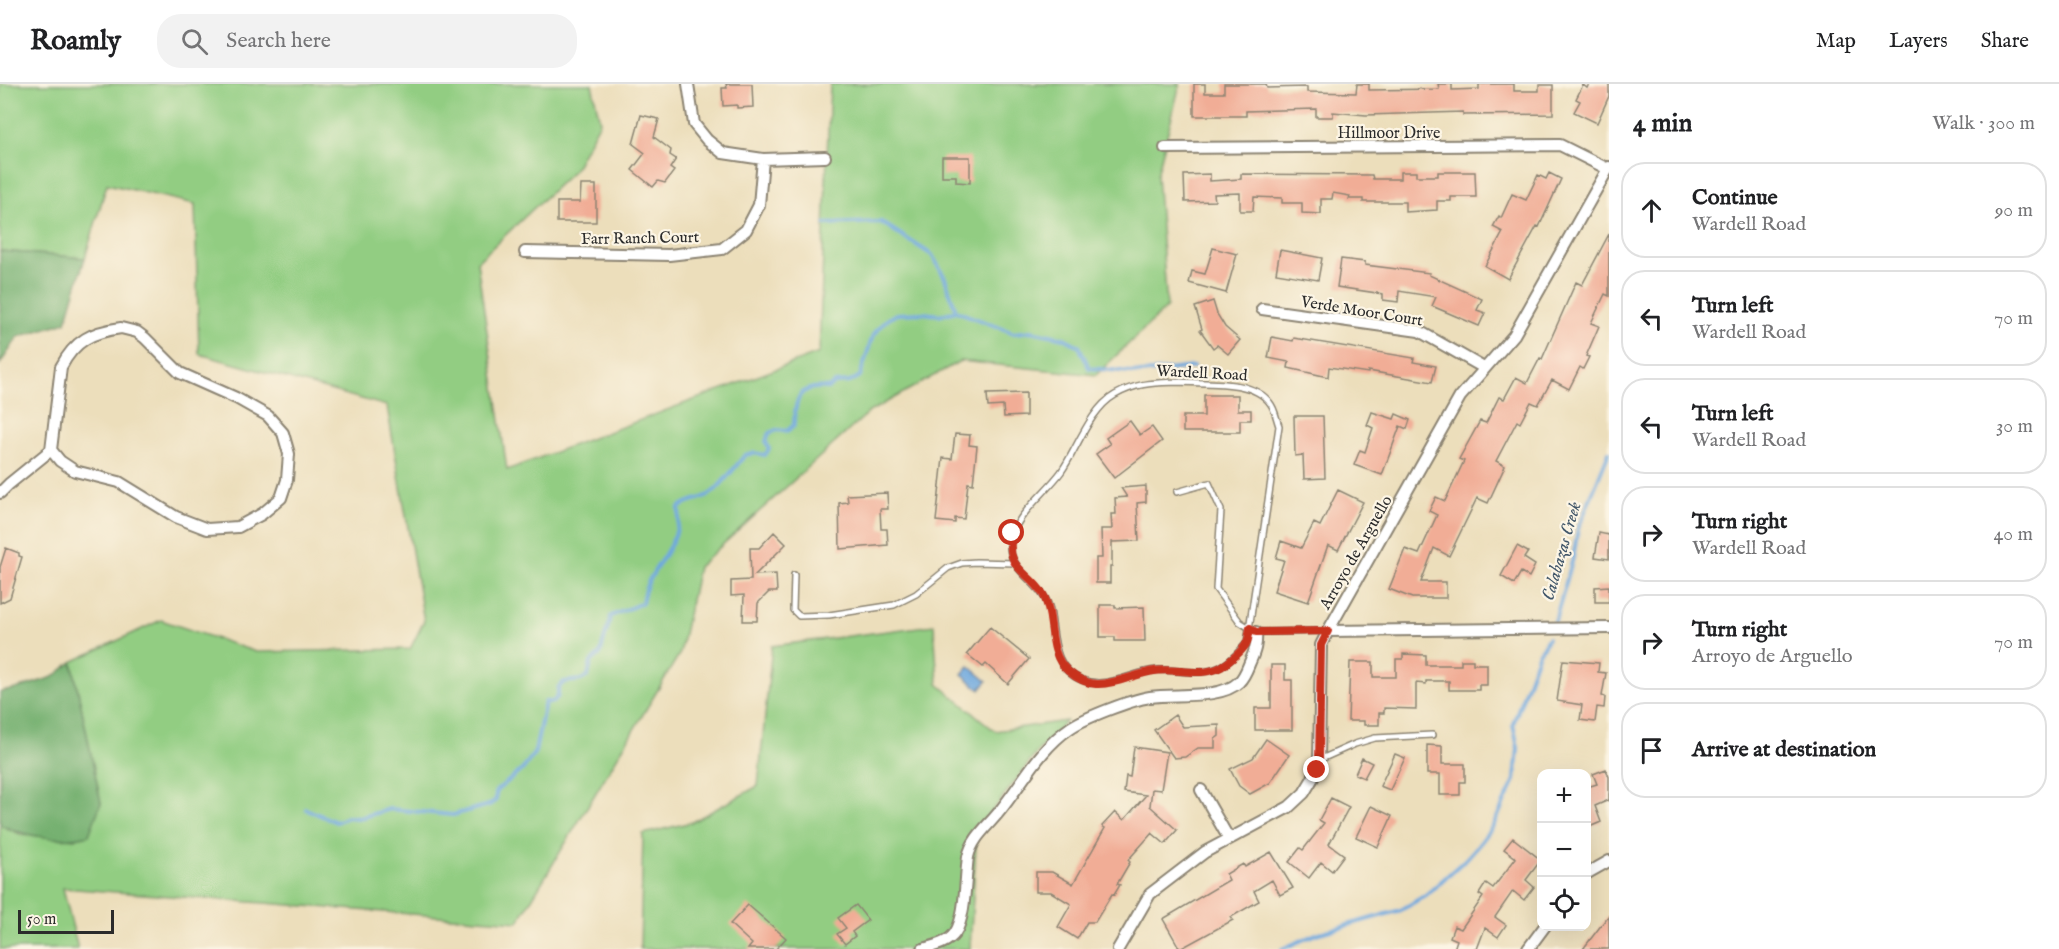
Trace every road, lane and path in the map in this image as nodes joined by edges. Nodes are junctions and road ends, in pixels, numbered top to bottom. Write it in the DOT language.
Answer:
graph roads {
  1 [pos="688,84"];
  2 [pos="1166,148"];
  3 [pos="825,157"];
  4 [pos="763,159"];
  5 [pos="1609,168"];
  6 [pos="525,252"];
  7 [pos="1262,309"];
  8 [pos="1484,368"];
  9 [pos="51,450"];
  10 [pos="1177,492"];
  11 [pos="0,494"];
  12 [pos="1015,563"];
  13 [pos="794,575"];
  14 [pos="1609,628"];
  15 [pos="1253,630"];
  16 [pos="1328,631"];
  17 [pos="1432,735"];
  18 [pos="1319,760"];
  19 [pos="1201,790"];
  20 [pos="1229,839"];
  21 [pos="1609,861"];
  22 [pos="1591,872"];
  23 [pos="1542,931"];
  24 [pos="923,949"];
  25 [pos="1119,949"];
  26 [pos="1528,949"];
  1 -- 4 [label="street"];
  2 -- 5 [label="street, Hillmoor Drive"];
  3 -- 4 [label="street"];
  4 -- 6 [label="street, Farr Ranch Court"];
  5 -- 8 [label="street, Arroyo de Arguello"];
  7 -- 8 [label="street, Verde Moor Court"];
  8 -- 16 [label="street, Arroyo de Arguello"];
  9 -- 9 [label="street"];
  9 -- 11 [label="street"];
  10 -- 15 [label="lane"];
  12 -- 13 [label="lane"];
  12 -- 15 [label="lane, Wardell Road"];
  12 -- 15 [label="lane, Wardell Road"];
  14 -- 16 [label="street"];
  15 -- 16 [label="lane"];
  15 -- 24 [label="street, Wardell Road"];
  16 -- 18 [label="street, Arroyo de Arguello"];
  17 -- 18 [label="lane"];
  18 -- 20 [label="street, Arroyo de Arguello"];
  19 -- 20 [label="street"];
  20 -- 25 [label="street, Arroyo de Arguello"];
  21 -- 22 [label="street"];
  23 -- 26 [label="street"];
}
